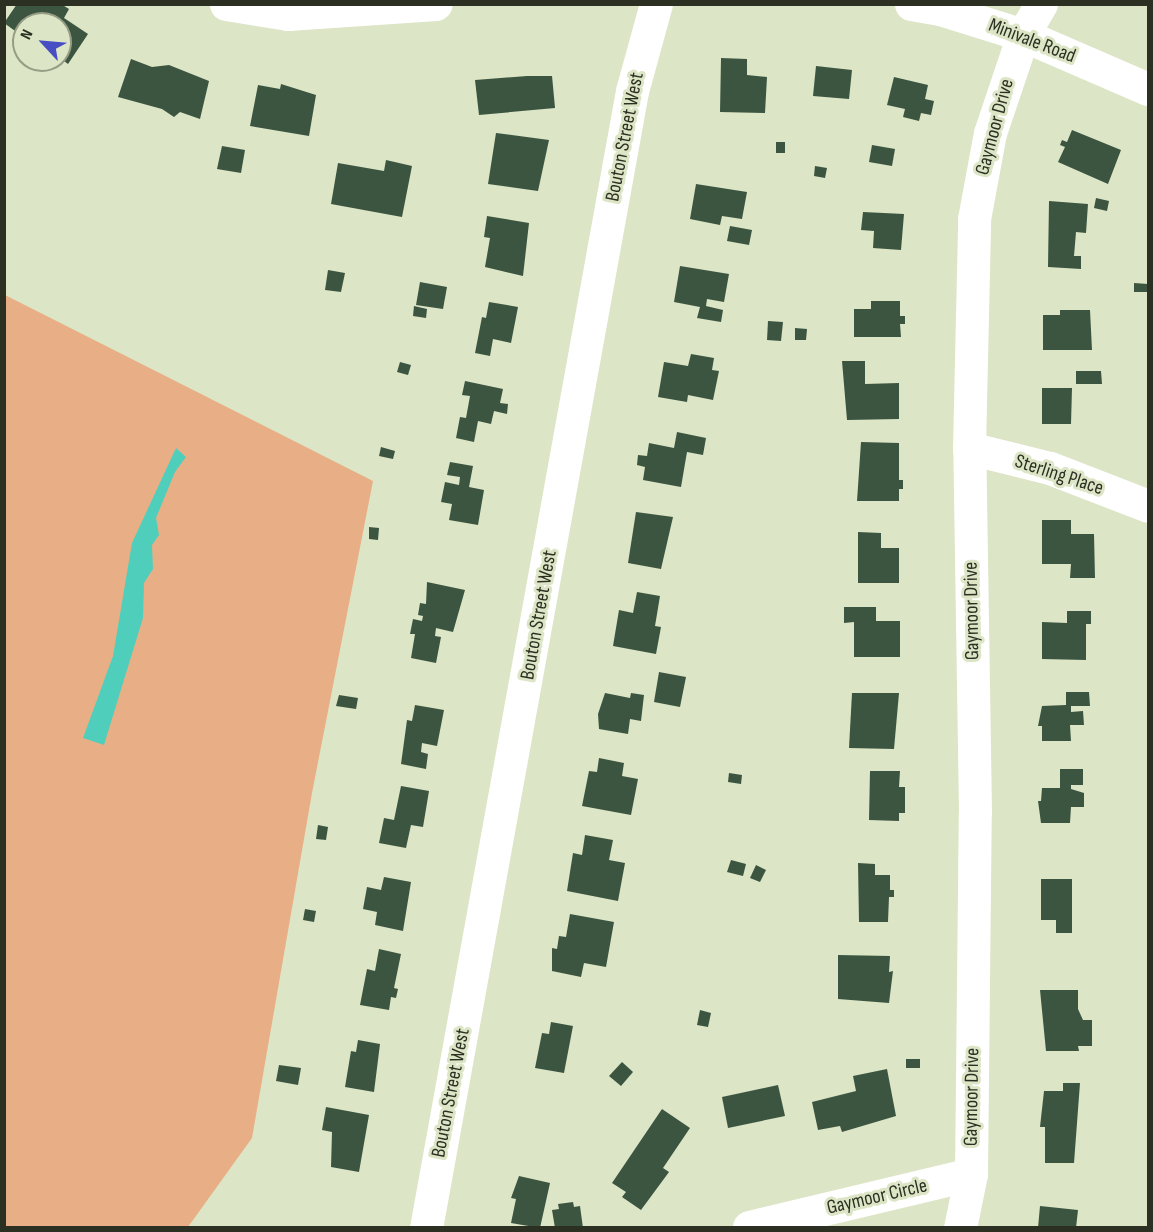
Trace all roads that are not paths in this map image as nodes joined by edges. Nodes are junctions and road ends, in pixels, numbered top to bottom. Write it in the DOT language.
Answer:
graph roads {
  1 [pos="226,4"];
  2 [pos="436,4"];
  3 [pos="656,4"];
  4 [pos="911,4"];
  5 [pos="1041,4"];
  6 [pos="1023,35"];
  7 [pos="1149,89"];
  8 [pos="969,448"];
  9 [pos="1149,506"];
  10 [pos="971,1174"];
  11 [pos="426,1227"];
  12 [pos="748,1227"];
  13 [pos="960,1227"];
  1 -- 2 [label="street"];
  3 -- 11 [label="street, Bouton Street West"];
  4 -- 6 [label="street, Minivale Road"];
  5 -- 6 [label="street, Gaymoor Drive"];
  6 -- 7 [label="street, Minivale Road"];
  6 -- 8 [label="street, Gaymoor Drive"];
  8 -- 9 [label="street, Sterling Place"];
  8 -- 10 [label="street, Gaymoor Drive"];
  10 -- 12 [label="street, Gaymoor Circle"];
  10 -- 13 [label="street, Gaymoor Drive"];
}
